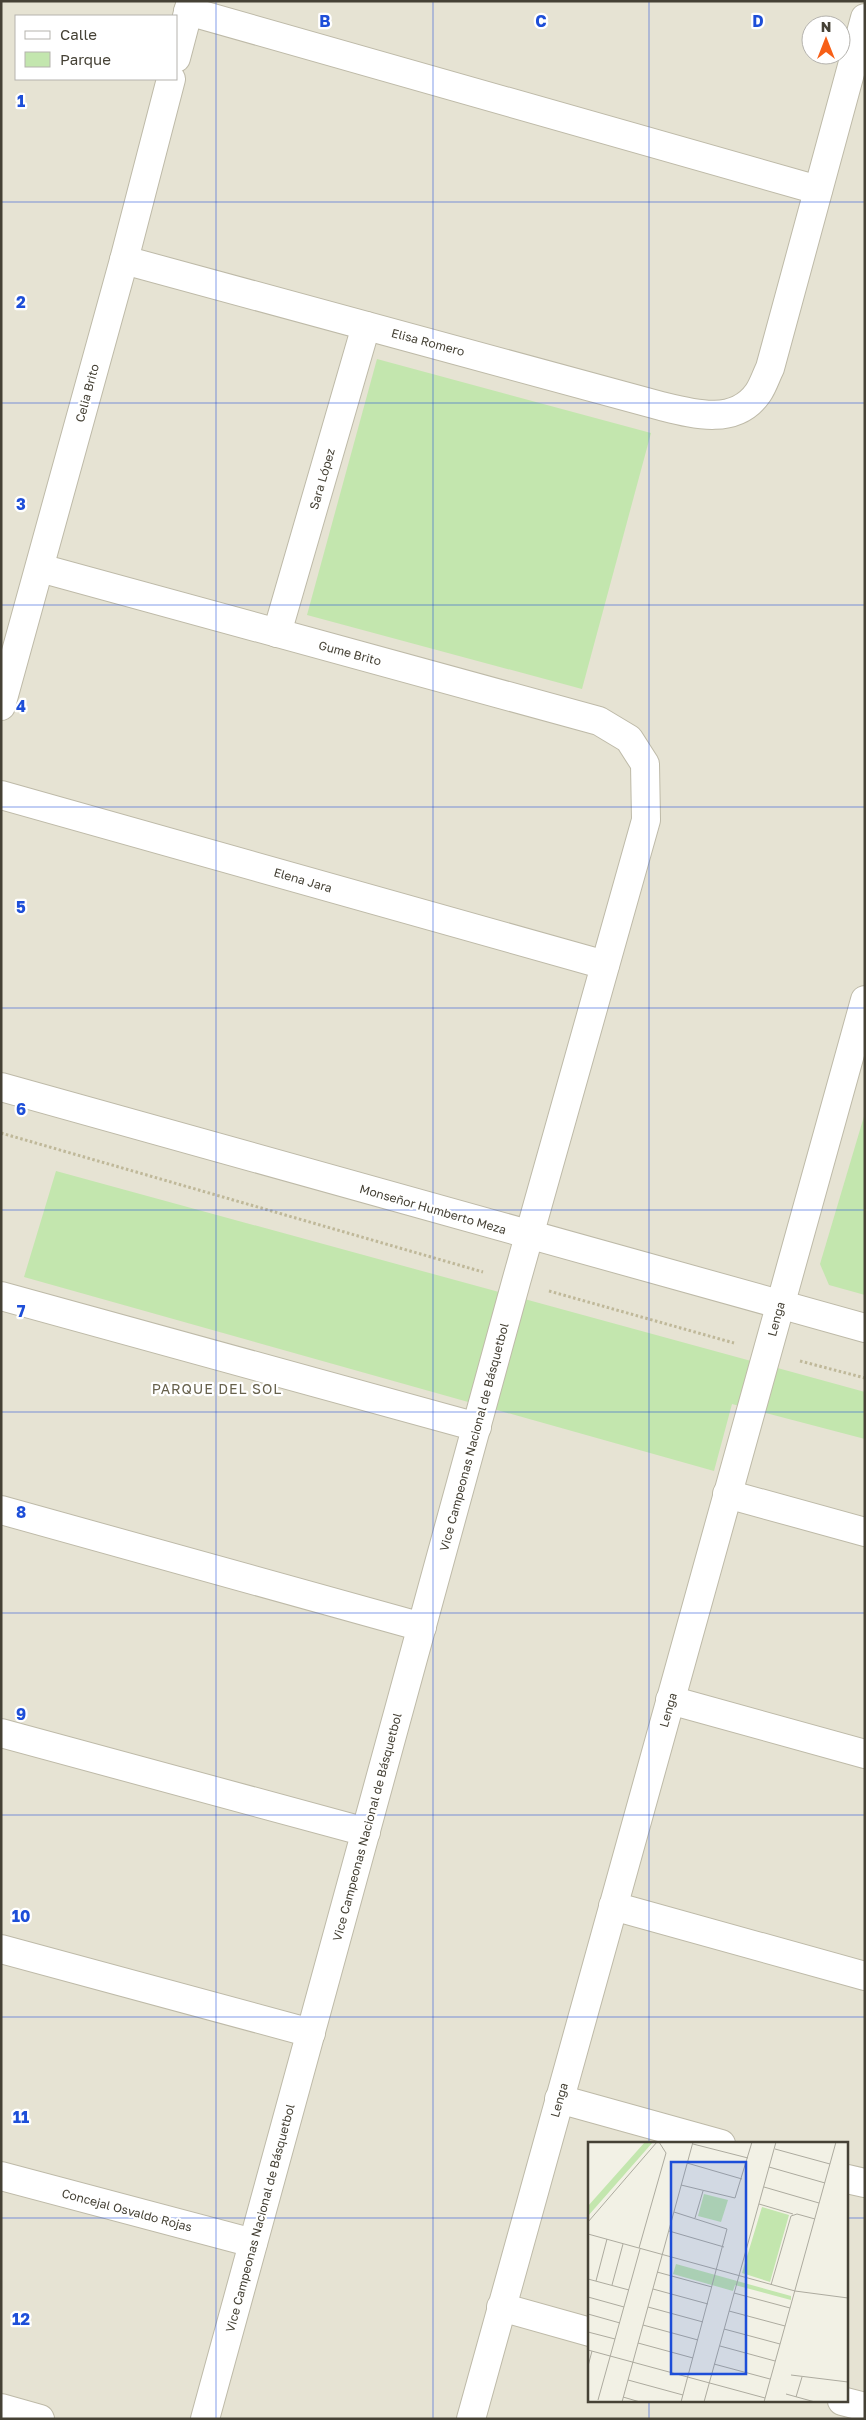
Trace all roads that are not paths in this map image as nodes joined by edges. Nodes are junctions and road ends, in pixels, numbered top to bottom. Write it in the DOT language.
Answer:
graph roads {
  1 [pos="190,6"];
  2 [pos="865,18"];
  3 [pos="178,51"];
  4 [pos="171,80"];
  5 [pos="818,190"];
  6 [pos="124,260"];
  7 [pos="366,326"];
  8 [pos="40,568"];
  9 [pos="277,633"];
  10 [pos="1,706"];
  11 [pos="645,764"];
  12 [pos="1,795"];
  13 [pos="605,965"];
  14 [pos="865,1000"];
  15 [pos="1,1088"];
  16 [pos="529,1236"];
  17 [pos="1,1296"];
  18 [pos="780,1304"];
  19 [pos="865,1328"];
  20 [pos="477,1427"];
  21 [pos="727,1494"];
  22 [pos="1,1510"];
  23 [pos="865,1532"];
  24 [pos="422,1627"];
  25 [pos="670,1700"];
  26 [pos="1,1733"];
  27 [pos="865,1754"];
  28 [pos="366,1832"];
  29 [pos="613,1906"];
  30 [pos="1,1949"];
  31 [pos="865,1976"];
  32 [pos="311,2033"];
  33 [pos="560,2099"];
  34 [pos="714,2142"];
  35 [pos="1,2176"];
  36 [pos="848,2178"];
  37 [pos="865,2183"];
  38 [pos="253,2243"];
  39 [pos="501,2307"];
  40 [pos="588,2331"];
  41 [pos="845,2402"];
  42 [pos="1,2408"];
  43 [pos="865,2408"];
  44 [pos="40,2419"];
  45 [pos="205,2419"];
  46 [pos="470,2419"];
  1 -- 3 [label="street"];
  1 -- 5 [label="street"];
  2 -- 5 [label="street"];
  4 -- 6 [label="street, Celia Brito"];
  5 -- 7 [label="street, Elisa Romero"];
  6 -- 7 [label="street, Elisa Romero"];
  6 -- 8 [label="street, Celia Brito"];
  7 -- 9 [label="street, Sara López"];
  8 -- 9 [label="street, Gume Brito"];
  8 -- 10 [label="street, Celia Brito"];
  9 -- 11 [label="street, Gume Brito"];
  11 -- 13 [label="street, Vice Campeonas Nacional de Básquetbol"];
  12 -- 13 [label="street, Elena Jara"];
  13 -- 16 [label="street, Vice Campeonas Nacional de Básquetbol"];
  14 -- 18 [label="street, Lenga"];
  15 -- 16 [label="street, Monseñor Humberto Meza"];
  16 -- 18 [label="street, Monseñor Humberto Meza"];
  16 -- 20 [label="street, Vice Campeonas Nacional de Básquetbol"];
  17 -- 20 [label="street"];
  18 -- 19 [label="street, Monseñor Humberto Meza"];
  18 -- 21 [label="street, Lenga"];
  20 -- 24 [label="street, Vice Campeonas Nacional de Básquetbol"];
  21 -- 23 [label="street"];
  21 -- 25 [label="street, Lenga"];
  22 -- 24 [label="street"];
  24 -- 28 [label="street, Vice Campeonas Nacional de Básquetbol"];
  25 -- 27 [label="street"];
  25 -- 29 [label="street, Lenga"];
  26 -- 28 [label="street"];
  28 -- 32 [label="street, Vice Campeonas Nacional de Básquetbol"];
  29 -- 31 [label="street"];
  29 -- 33 [label="street, Lenga"];
  30 -- 32 [label="street"];
  32 -- 38 [label="street, Vice Campeonas Nacional de Básquetbol"];
  33 -- 34 [label="street"];
  33 -- 39 [label="street, Lenga"];
  35 -- 38 [label="street, Concejal Osvaldo Rojas"];
  36 -- 37 [label="street"];
  38 -- 45 [label="street, Vice Campeonas Nacional de Básquetbol"];
  39 -- 40 [label="street"];
  39 -- 46 [label="street, Lenga"];
  41 -- 43 [label="street"];
  42 -- 44 [label="street"];
}
